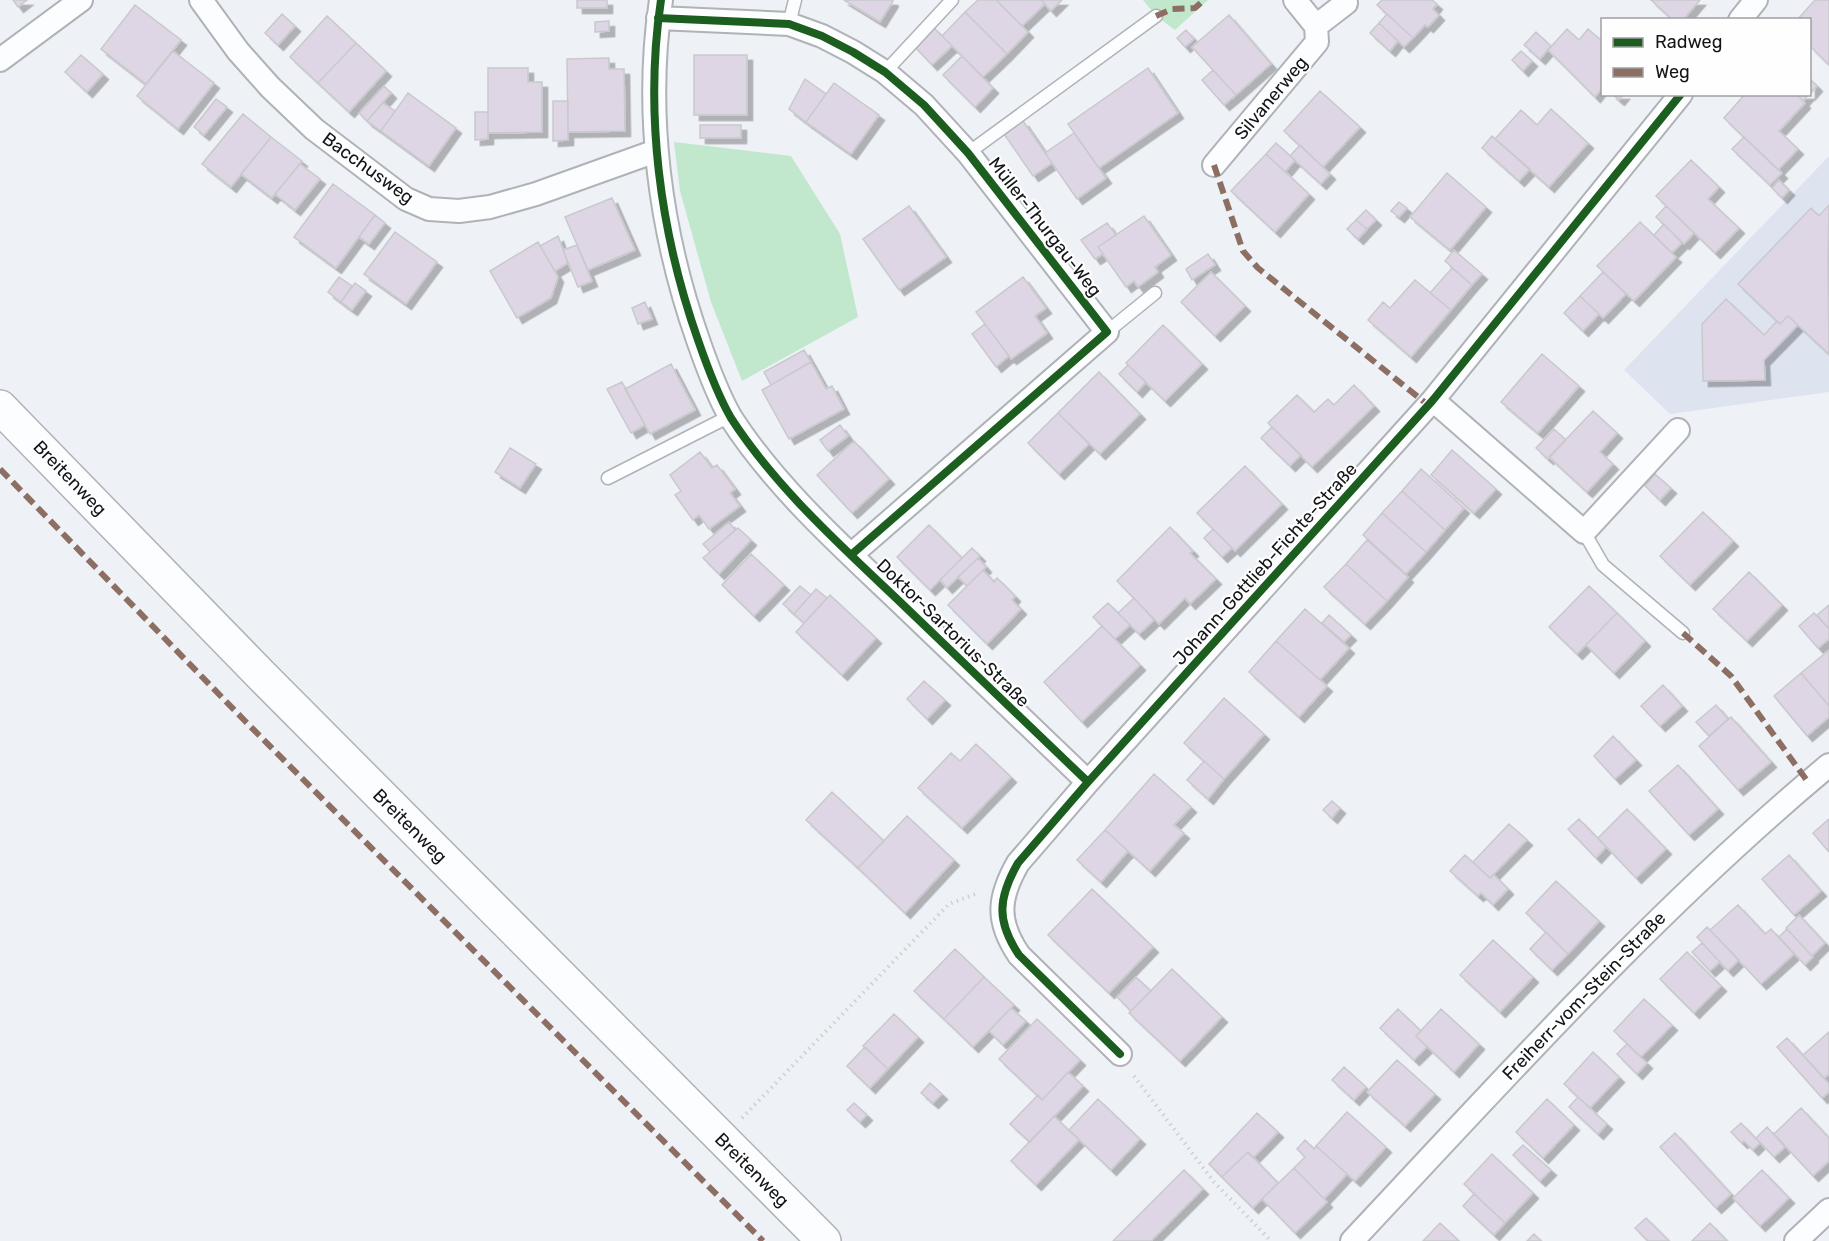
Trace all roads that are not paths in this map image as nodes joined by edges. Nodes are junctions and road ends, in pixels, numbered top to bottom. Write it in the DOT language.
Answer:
graph roads {
  1 [pos="81,0"];
  2 [pos="201,0"];
  3 [pos="795,0"];
  4 [pos="952,0"];
  5 [pos="1295,0"];
  6 [pos="1344,0"];
  7 [pos="1756,0"];
  8 [pos="659,9"];
  9 [pos="1156,16"];
  10 [pos="1742,18"];
  11 [pos="789,24"];
  12 [pos="1316,26"];
  13 [pos="0,60"];
  14 [pos="885,72"];
  15 [pos="1679,96"];
  16 [pos="656,151"];
  17 [pos="968,153"];
  18 [pos="1214,165"];
  19 [pos="1155,293"];
  20 [pos="1107,332"];
  21 [pos="1433,400"];
  22 [pos="0,407"];
  23 [pos="730,416"];
  24 [pos="1678,430"];
  25 [pos="608,478"];
  26 [pos="1584,532"];
  27 [pos="850,555"];
  28 [pos="1683,633"];
  29 [pos="1829,765"];
  30 [pos="1088,782"];
  31 [pos="1120,1054"];
  32 [pos="1829,1210"];
  33 [pos="824,1241"];
  34 [pos="1352,1241"];
  35 [pos="1796,1241"];
  1 -- 13 [label="street"];
  2 -- 16 [label="street, Bacchusweg"];
  3 -- 11 [label="lane"];
  4 -- 14 [label="lane"];
  5 -- 12 [label="street"];
  6 -- 12 [label="street"];
  7 -- 10 [label="street"];
  8 -- 11 [label="street, Müller-Thurgau-Weg"];
  8 -- 16 [label="street, Doktor-Sartorius-Straße"];
  9 -- 17 [label="lane, Müller-Thurgau-Weg"];
  11 -- 14 [label="street, Müller-Thurgau-Weg"];
  12 -- 18 [label="street, Silvanerweg"];
  14 -- 17 [label="street, Müller-Thurgau-Weg"];
  15 -- 21 [label="street, Johann-Gottlieb-Fichte-Straße"];
  16 -- 23 [label="street, Doktor-Sartorius-Straße"];
  17 -- 20 [label="street, Müller-Thurgau-Weg"];
  19 -- 20 [label="lane"];
  20 -- 27 [label="street"];
  21 -- 26 [label="street"];
  21 -- 30 [label="street, Johann-Gottlieb-Fichte-Straße"];
  22 -- 33 [label="main road, Breitenweg"];
  23 -- 25 [label="lane"];
  23 -- 27 [label="street, Doktor-Sartorius-Straße"];
  24 -- 26 [label="street"];
  26 -- 28 [label="lane"];
  27 -- 30 [label="street, Doktor-Sartorius-Straße"];
  29 -- 34 [label="street, Freiherr-vom-Stein-Straße"];
  30 -- 31 [label="street, Johann-Gottlieb-Fichte-Straße"];
  32 -- 35 [label="street"];
}
